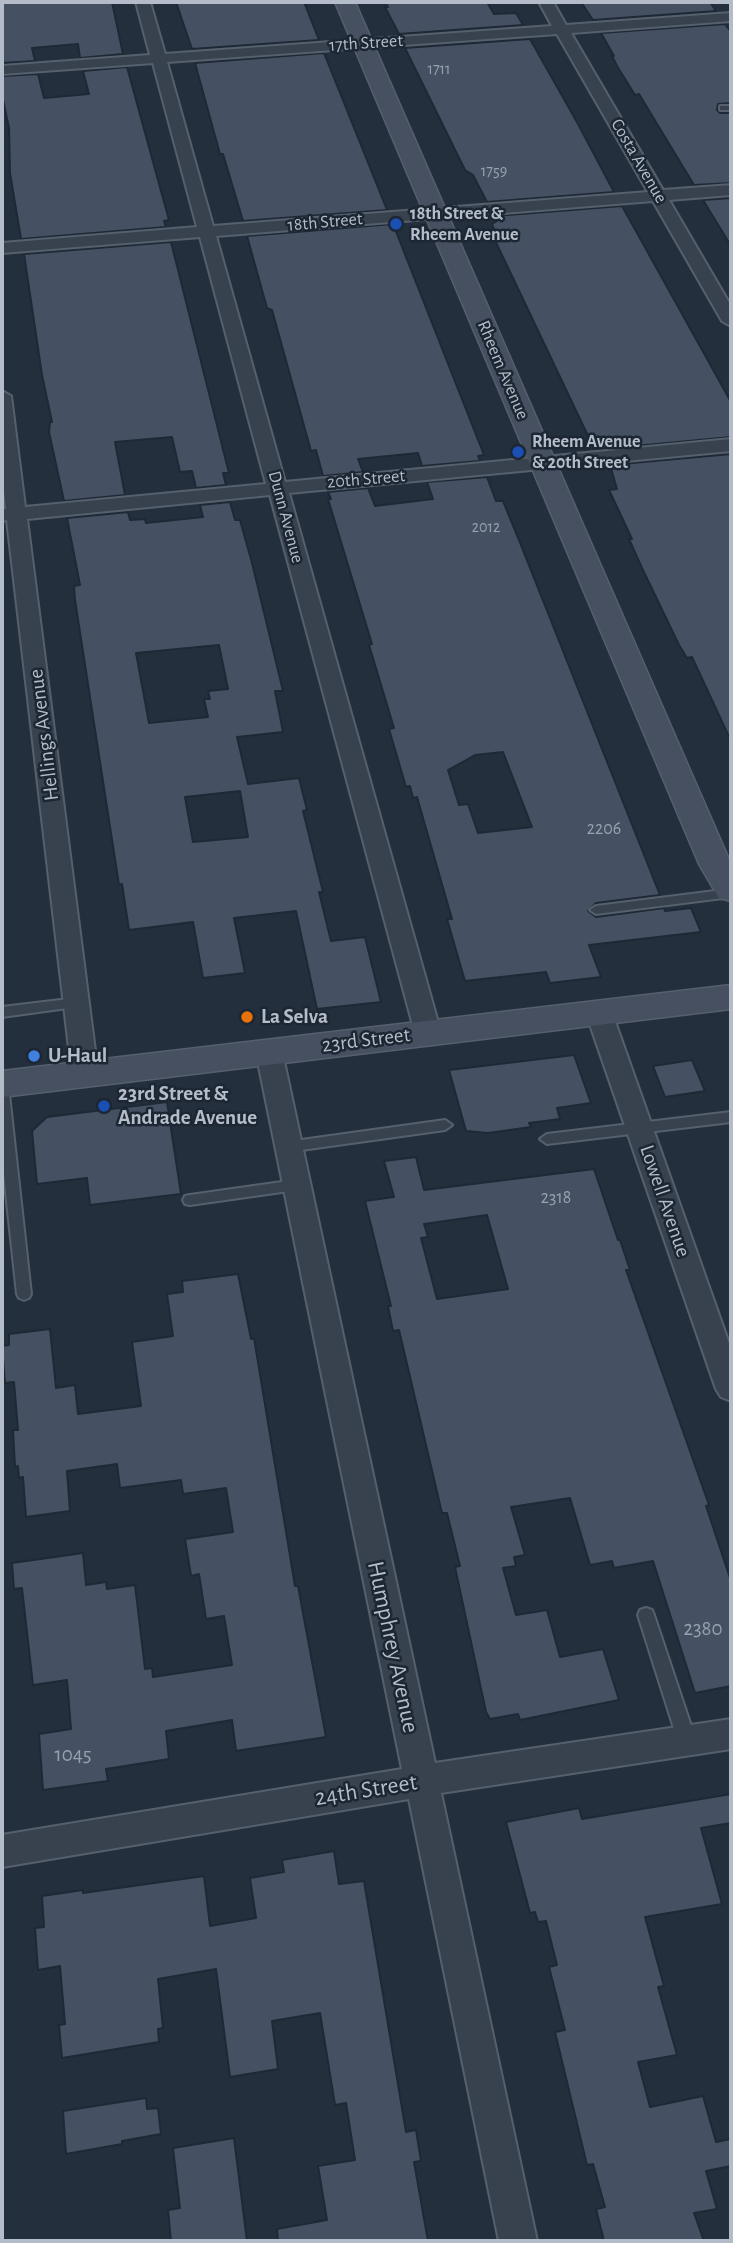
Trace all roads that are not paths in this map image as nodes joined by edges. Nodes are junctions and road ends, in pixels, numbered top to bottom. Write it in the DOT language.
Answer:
graph roads {
  1 [pos="143,2"];
  2 [pos="345,2"];
  3 [pos="546,2"];
  4 [pos="731,17"];
  5 [pos="562,29"];
  6 [pos="363,43"];
  7 [pos="159,59"];
  8 [pos="2,70"];
  9 [pos="731,190"];
  10 [pos="659,196"];
  11 [pos="437,213"];
  12 [pos="207,232"];
  13 [pos="2,248"];
  14 [pos="731,321"];
  15 [pos="2,396"];
  16 [pos="731,445"];
  17 [pos="543,463"];
  18 [pos="277,488"];
  19 [pos="9,514"];
  20 [pos="731,892"];
  21 [pos="596,910"];
  22 [pos="728,995"];
  23 [pos="77,1003"];
  24 [pos="2,1012"];
  25 [pos="599,1013"];
  26 [pos="428,1033"];
  27 [pos="269,1052"];
  28 [pos="85,1074"];
  29 [pos="2,1084"];
  30 [pos="2,1094"];
  31 [pos="731,1117"];
  32 [pos="445,1125"];
  33 [pos="639,1127"];
  34 [pos="547,1139"];
  35 [pos="287,1147"];
  36 [pos="296,1185"];
  37 [pos="191,1200"];
  38 [pos="24,1294"];
  39 [pos="731,1389"];
  40 [pos="646,1615"];
  41 [pos="731,1734"];
  42 [pos="687,1741"];
  43 [pos="421,1781"];
  44 [pos="2,1852"];
  45 [pos="518,2241"];
  1 -- 7 [label="street, Dunn Avenue"];
  2 -- 6 [label="street, Rheem Avenue"];
  3 -- 5 [label="street, Costa Avenue"];
  4 -- 5 [label="street, 17th Street"];
  5 -- 6 [label="street, 17th Street"];
  5 -- 10 [label="street, Costa Avenue"];
  6 -- 7 [label="street, 17th Street"];
  6 -- 11 [label="street, Rheem Avenue"];
  7 -- 8 [label="street, 17th Street"];
  7 -- 12 [label="street, Dunn Avenue"];
  9 -- 10 [label="street, 18th Street"];
  10 -- 11 [label="street, 18th Street"];
  10 -- 14 [label="street, Costa Avenue"];
  11 -- 12 [label="street, 18th Street"];
  11 -- 17 [label="street, Rheem Avenue"];
  12 -- 13 [label="street, 18th Street"];
  12 -- 18 [label="street, Dunn Avenue"];
  15 -- 19 [label="street, Hellings Avenue"];
  16 -- 17 [label="street, 20th Street"];
  17 -- 18 [label="street, 20th Street"];
  17 -- 20 [label="street, Rheem Avenue"];
  18 -- 19 [label="street, 20th Street"];
  18 -- 26 [label="street, Dunn Avenue"];
  19 -- 23 [label="street, Hellings Avenue"];
  20 -- 21 [label="lane"];
  22 -- 25 [label="street, 23rd Street"];
  23 -- 24 [label="lane"];
  23 -- 28 [label="street, Hellings Avenue"];
  25 -- 26 [label="street, 23rd Street"];
  25 -- 33 [label="street, Lowell Avenue"];
  26 -- 27 [label="street, 23rd Street"];
  27 -- 28 [label="street, 23rd Street"];
  27 -- 35 [label="street, Humphrey Avenue"];
  28 -- 29 [label="street, 23rd Street"];
  30 -- 38 [label="lane"];
  31 -- 33 [label="lane"];
  32 -- 35 [label="lane"];
  33 -- 34 [label="lane"];
  33 -- 39 [label="street, Lowell Avenue"];
  35 -- 36 [label="street, Humphrey Avenue"];
  36 -- 37 [label="lane"];
  36 -- 43 [label="street, Humphrey Avenue"];
  40 -- 42 [label="lane"];
  41 -- 42 [label="street, 24th Street"];
  42 -- 43 [label="street, 24th Street"];
  43 -- 44 [label="street, 24th Street"];
  43 -- 45 [label="street, Humphrey Avenue"];
}
